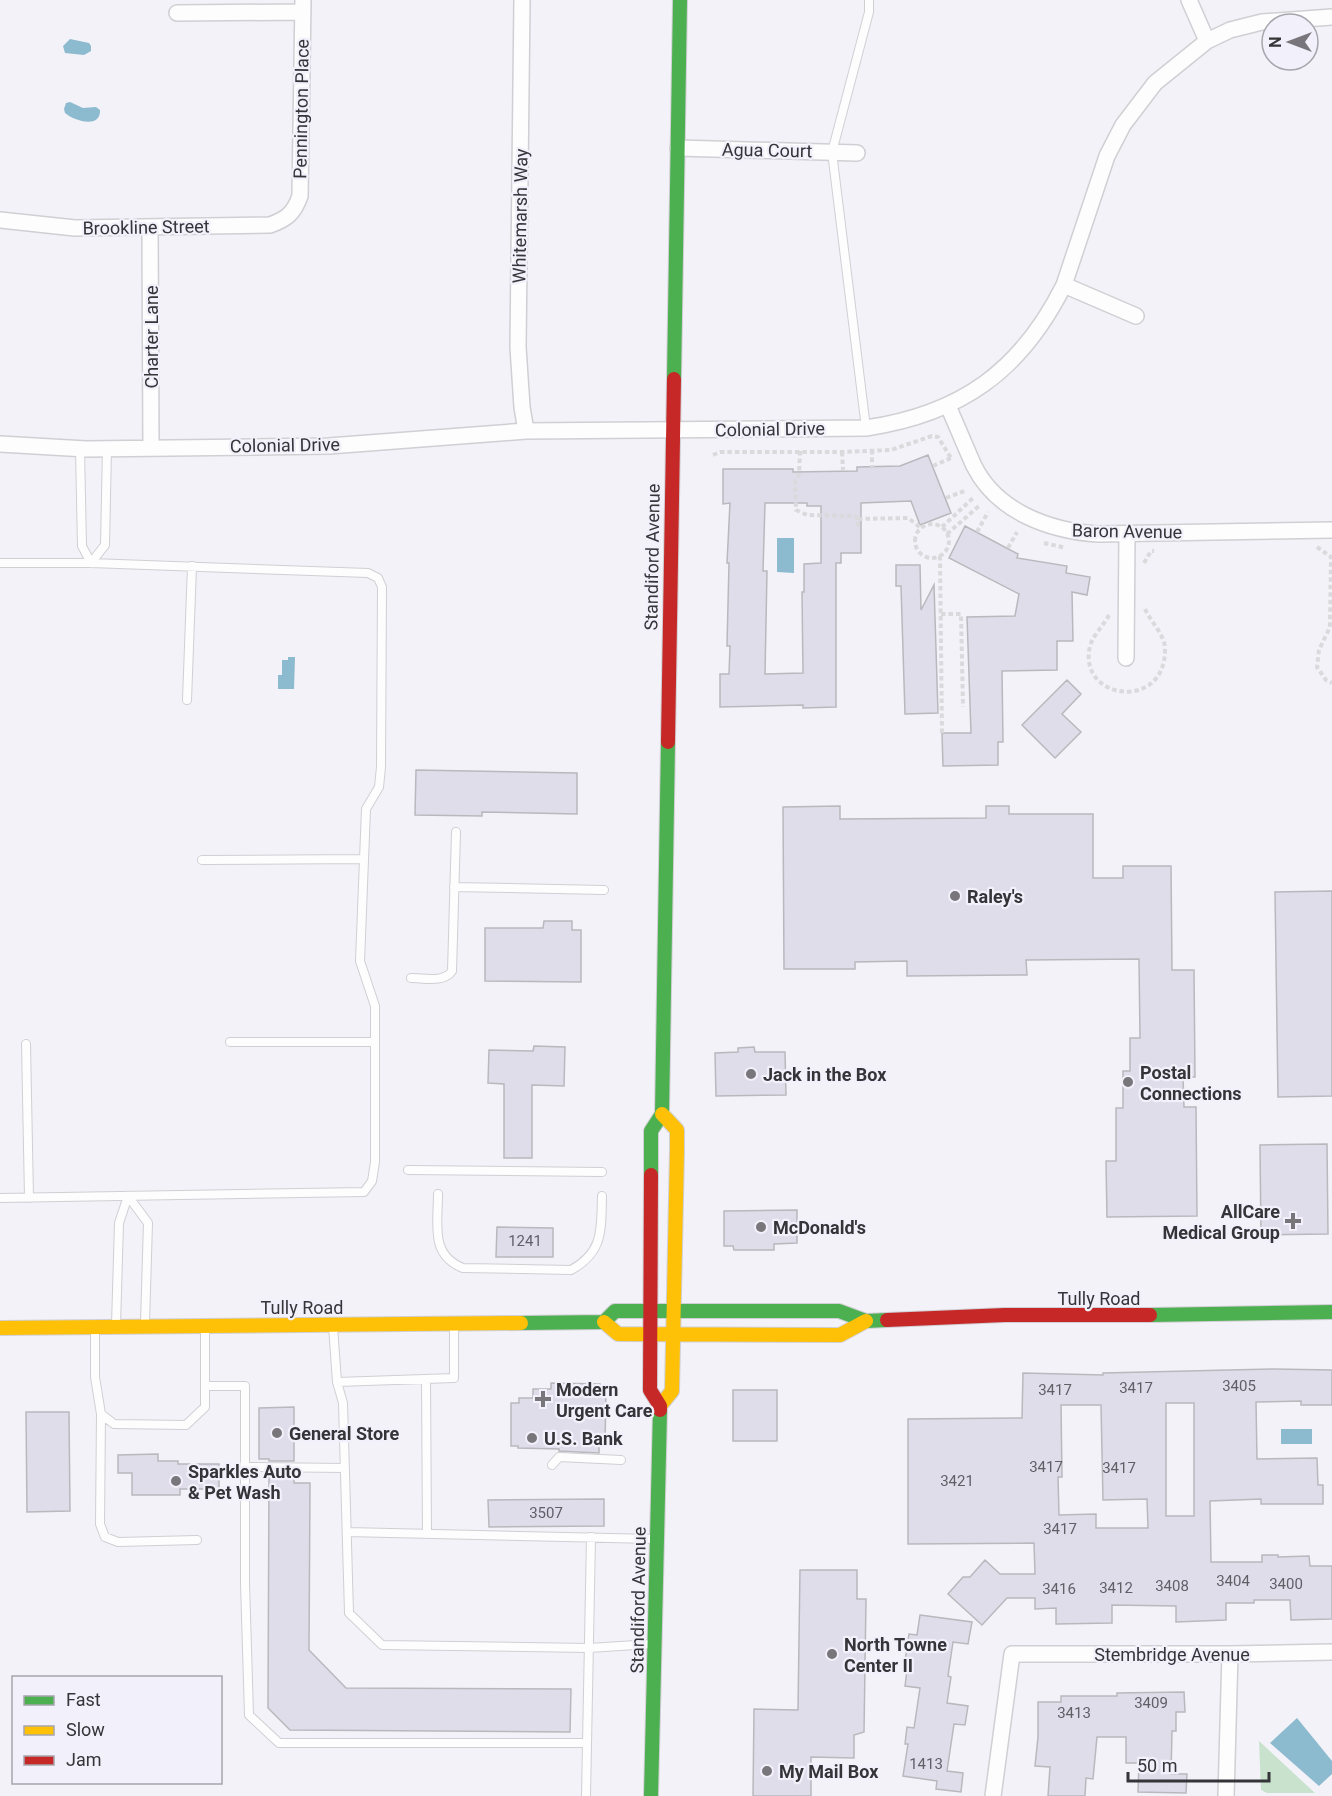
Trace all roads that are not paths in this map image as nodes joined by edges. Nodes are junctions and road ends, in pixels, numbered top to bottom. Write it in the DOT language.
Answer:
graph roads {
  1 [pos="522,0"];
  2 [pos="680,0"];
  3 [pos="869,0"];
  4 [pos="1189,0"];
  5 [pos="303,6"];
  6 [pos="177,13"];
  7 [pos="1332,17"];
  8 [pos="1207,41"];
  9 [pos="678,148"];
  10 [pos="832,152"];
  11 [pos="857,153"];
  12 [pos="290,215"];
  13 [pos="0,220"];
  14 [pos="150,228"];
  15 [pos="1064,285"];
  16 [pos="1136,316"];
  17 [pos="948,406"];
  18 [pos="866,428"];
  19 [pos="673,430"];
  20 [pos="526,431"];
  21 [pos="0,444"];
  22 [pos="151,447"];
  23 [pos="107,448"];
  24 [pos="80,449"];
  25 [pos="1332,530"];
  26 [pos="1127,534"];
  27 [pos="0,563"];
  28 [pos="92,563"];
  29 [pos="192,566"];
  30 [pos="1126,658"];
  31 [pos="187,700"];
  32 [pos="456,832"];
  33 [pos="364,859"];
  34 [pos="202,860"];
  35 [pos="454,887"];
  36 [pos="604,890"];
  37 [pos="411,978"];
  38 [pos="230,1041"];
  39 [pos="375,1041"];
  40 [pos="26,1044"];
  41 [pos="662,1114"];
  42 [pos="408,1170"];
  43 [pos="602,1172"];
  44 [pos="438,1194"];
  45 [pos="129,1196"];
  46 [pos="602,1196"];
  47 [pos="0,1198"];
  48 [pos="29,1198"];
  49 [pos="649,1312"];
  50 [pos="674,1312"];
  51 [pos="1332,1312"];
  52 [pos="866,1321"];
  53 [pos="604,1322"];
  54 [pos="454,1323"];
  55 [pos="333,1324"];
  56 [pos="205,1325"];
  57 [pos="145,1326"];
  58 [pos="116,1327"];
  59 [pos="0,1328"];
  60 [pos="95,1328"];
  61 [pos="649,1335"];
  62 [pos="674,1335"];
  63 [pos="426,1379"];
  64 [pos="337,1382"];
  65 [pos="205,1386"];
  66 [pos="660,1406"];
  67 [pos="101,1414"];
  68 [pos="621,1460"];
  69 [pos="552,1465"];
  70 [pos="245,1467"];
  71 [pos="345,1468"];
  72 [pos="347,1532"];
  73 [pos="428,1534"];
  74 [pos="591,1537"];
  75 [pos="657,1539"];
  76 [pos="197,1540"];
  77 [pos="655,1643"];
  78 [pos="589,1648"];
  79 [pos="1332,1652"];
  80 [pos="1230,1654"];
  81 [pos="587,1743"];
  82 [pos="586,1796"];
  83 [pos="651,1796"];
  84 [pos="993,1796"];
  85 [pos="1226,1796"];
  1 -- 20 [label="street, Whitemarsh Way"];
  2 -- 9 [label="main road, Standiford Avenue"];
  3 -- 10 [label="lane"];
  4 -- 8 [label="street"];
  5 -- 6 [label="street"];
  5 -- 12 [label="street, Pennington Place"];
  7 -- 8 [label="street, Colonial Drive"];
  8 -- 15 [label="street, Colonial Drive"];
  9 -- 10 [label="street, Agua Court"];
  9 -- 19 [label="main road, Standiford Avenue"];
  10 -- 11 [label="street, Agua Court"];
  10 -- 18 [label="lane"];
  12 -- 14 [label="street, Brookline Street"];
  13 -- 14 [label="street, Brookline Street"];
  14 -- 22 [label="street, Charter Lane"];
  15 -- 16 [label="street"];
  15 -- 17 [label="street, Colonial Drive"];
  17 -- 18 [label="street, Colonial Drive"];
  17 -- 26 [label="street, Baron Avenue"];
  18 -- 19 [label="street, Colonial Drive"];
  19 -- 20 [label="street, Colonial Drive"];
  19 -- 41 [label="main road, Standiford Avenue"];
  20 -- 22 [label="street, Colonial Drive"];
  21 -- 24 [label="street, Colonial Drive"];
  22 -- 23 [label="street, Colonial Drive"];
  23 -- 24 [label="street, Colonial Drive"];
  23 -- 28 [label="lane"];
  24 -- 28 [label="lane"];
  25 -- 26 [label="street, Baron Avenue"];
  26 -- 30 [label="street"];
  27 -- 28 [label="lane"];
  28 -- 29 [label="lane"];
  29 -- 31 [label="lane"];
  29 -- 33 [label="lane"];
  32 -- 35 [label="lane"];
  33 -- 34 [label="lane"];
  33 -- 39 [label="lane"];
  35 -- 36 [label="lane"];
  35 -- 37 [label="lane"];
  38 -- 39 [label="lane"];
  39 -- 45 [label="lane"];
  40 -- 48 [label="lane"];
  41 -- 49 [label="main road, Standiford Avenue"];
  41 -- 50 [label="main road, Standiford Avenue"];
  42 -- 43 [label="lane"];
  44 -- 46 [label="lane"];
  45 -- 48 [label="lane"];
  45 -- 57 [label="lane"];
  45 -- 58 [label="lane"];
  47 -- 48 [label="lane"];
  49 -- 50 [label="main road, Tully Road"];
  49 -- 53 [label="main road, Tully Road"];
  49 -- 61 [label="main road, Standiford Avenue"];
  50 -- 52 [label="main road, Tully Road"];
  50 -- 62 [label="main road, Standiford Avenue"];
  51 -- 52 [label="main road, Tully Road"];
  52 -- 62 [label="main road, Tully Road"];
  53 -- 54 [label="main road, Tully Road"];
  53 -- 61 [label="main road, Tully Road"];
  54 -- 55 [label="main road, Tully Road"];
  54 -- 63 [label="lane"];
  55 -- 56 [label="main road, Tully Road"];
  55 -- 64 [label="lane"];
  56 -- 57 [label="main road, Tully Road"];
  56 -- 65 [label="lane"];
  57 -- 58 [label="main road, Tully Road"];
  58 -- 60 [label="main road, Tully Road"];
  59 -- 60 [label="main road, Tully Road"];
  60 -- 67 [label="lane"];
  61 -- 62 [label="main road, Tully Road"];
  61 -- 66 [label="main road, Standiford Avenue"];
  62 -- 66 [label="main road, Standiford Avenue"];
  63 -- 64 [label="lane"];
  63 -- 73 [label="lane"];
  64 -- 71 [label="lane"];
  65 -- 67 [label="lane"];
  65 -- 70 [label="lane"];
  66 -- 75 [label="main road, Standiford Avenue"];
  67 -- 76 [label="lane"];
  68 -- 69 [label="lane"];
  70 -- 71 [label="lane"];
  70 -- 81 [label="lane"];
  71 -- 72 [label="lane"];
  72 -- 73 [label="lane"];
  72 -- 78 [label="lane"];
  73 -- 74 [label="lane"];
  74 -- 75 [label="lane"];
  74 -- 78 [label="lane"];
  75 -- 77 [label="main road, Standiford Avenue"];
  77 -- 78 [label="lane"];
  77 -- 83 [label="main road, Standiford Avenue"];
  78 -- 81 [label="lane"];
  79 -- 80 [label="street, Stembridge Avenue"];
  80 -- 84 [label="street, Stembridge Avenue"];
  80 -- 85 [label="street"];
  81 -- 82 [label="lane"];
}
